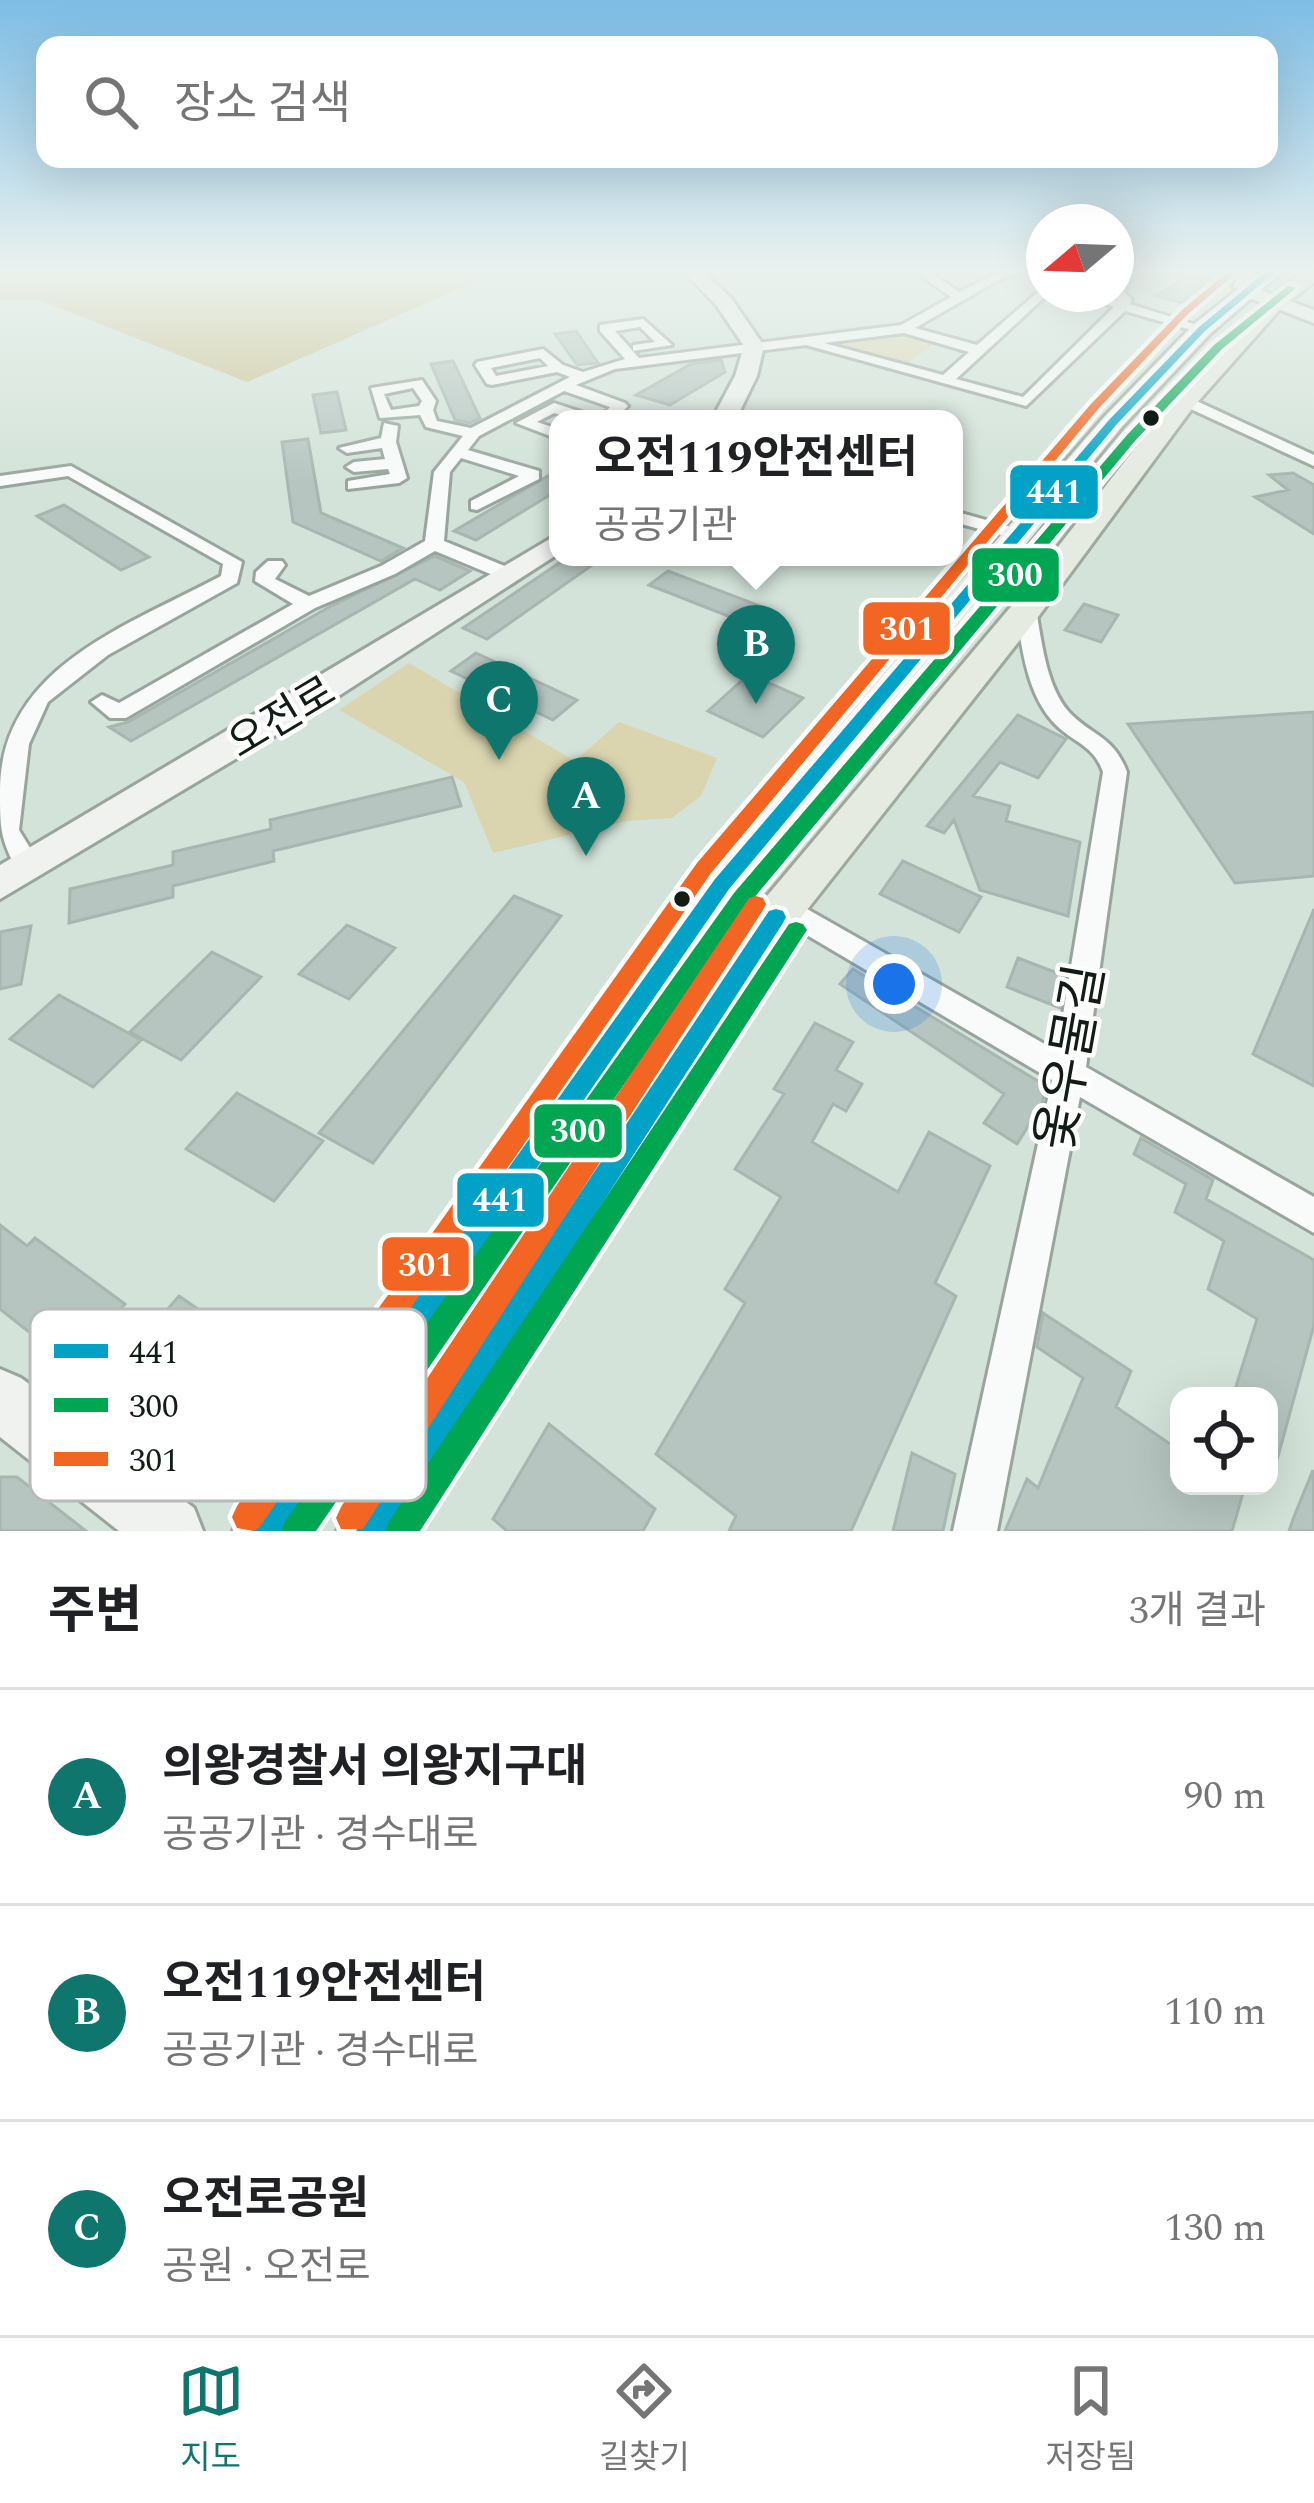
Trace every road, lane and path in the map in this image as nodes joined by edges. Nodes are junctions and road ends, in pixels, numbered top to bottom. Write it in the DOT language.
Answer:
graph roads {
  1 [pos="616,340"];
  2 [pos="660,340"];
  3 [pos="750,340"];
  4 [pos="809,340"];
  5 [pos="945,340"];
  6 [pos="989,340"];
  7 [pos="1081,340"];
  8 [pos="1191,340"];
  9 [pos="1232,340"];
  10 [pos="804,341"];
  11 [pos="754,346"];
  12 [pos="624,350"];
  13 [pos="979,350"];
  14 [pos="572,381"];
  15 [pos="944,381"];
  16 [pos="1185,401"];
  17 [pos="554,408"];
  18 [pos="549,410"];
  19 [pos="550,410"];
  20 [pos="560,410"];
  21 [pos="616,410"];
  22 [pos="729,410"];
  23 [pos="428,417"];
  24 [pos="549,431"];
  25 [pos="390,433"];
  26 [pos="473,433"];
  27 [pos="347,448"];
  28 [pos="458,452"];
  29 [pos="1314,461"];
  30 [pos="354,476"];
  31 [pos="0,481"];
  32 [pos="477,506"];
  33 [pos="963,519"];
  34 [pos="1019,535"];
  35 [pos="434,544"];
  36 [pos="549,548"];
  37 [pos="275,565"];
  38 [pos="507,574"];
  39 [pos="305,578"];
  40 [pos="284,591"];
  41 [pos="308,604"];
  42 [pos="1026,610"];
  43 [pos="102,702"];
  44 [pos="14,874"];
  45 [pos="782,908"];
  46 [pos="1069,1074"];
  47 [pos="1314,1216"];
  48 [pos="424,1309"];
  49 [pos="0,1399"];
  50 [pos="30,1422"];
  51 [pos="426,1449"];
  52 [pos="132,1501"];
  53 [pos="289,1501"];
  54 [pos="392,1501"];
  55 [pos="171,1531"];
  56 [pos="268,1531"];
  57 [pos="372,1531"];
  58 [pos="975,1531"];
  1 -- 12 [label="street"];
  2 -- 12 [label="street"];
  3 -- 11 [label="street"];
  4 -- 10 [label="street"];
  5 -- 13 [label="street"];
  6 -- 13 [label="street"];
  7 -- 15 [label="street"];
  8 -- 34 [label="main road"];
  9 -- 16 [label="main road"];
  10 -- 11 [label="street"];
  10 -- 15 [label="street"];
  11 -- 12 [label="street"];
  11 -- 22 [label="street"];
  12 -- 14 [label="street"];
  13 -- 15 [label="street"];
  14 -- 14 [label="street"];
  14 -- 17 [label="street"];
  14 -- 21 [label="street"];
  14 -- 26 [label="street"];
  16 -- 29 [label="street"];
  16 -- 42 [label="main road"];
  17 -- 19 [label="street"];
  17 -- 20 [label="street"];
  18 -- 24 [label="street"];
  23 -- 23 [label="street"];
  23 -- 25 [label="street"];
  23 -- 26 [label="street"];
  25 -- 27 [label="street"];
  25 -- 30 [label="street"];
  26 -- 28 [label="street"];
  28 -- 32 [label="street"];
  28 -- 35 [label="street"];
  31 -- 44 [label="street"];
  33 -- 34 [label="street"];
  34 -- 48 [label="main road"];
  35 -- 38 [label="street"];
  35 -- 41 [label="street"];
  36 -- 38 [label="street, 오전로"];
  37 -- 40 [label="street"];
  38 -- 44 [label="street, 오전로"];
  39 -- 40 [label="street"];
  40 -- 41 [label="street"];
  41 -- 43 [label="street"];
  42 -- 45 [label="main road"];
  42 -- 46 [label="street, 옻우물길"];
  45 -- 46 [label="street"];
  45 -- 51 [label="main road"];
  46 -- 47 [label="street"];
  46 -- 58 [label="street, 옻우물길"];
  49 -- 50 [label="street"];
  52 -- 55 [label="street"];
  53 -- 56 [label="main road"];
  54 -- 57 [label="main road"];
}
